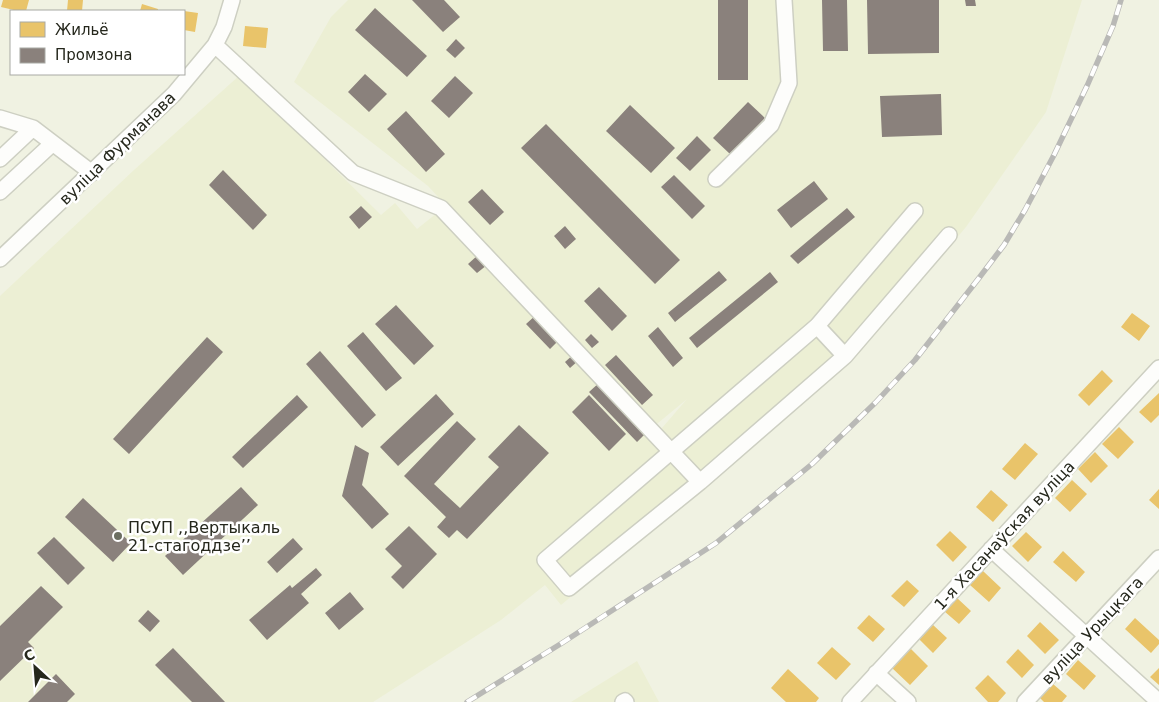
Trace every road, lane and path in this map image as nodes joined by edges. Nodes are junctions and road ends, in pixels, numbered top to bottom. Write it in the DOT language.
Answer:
graph roads {
  1 [pos="232,0"];
  2 [pos="784,0"];
  3 [pos="215,45"];
  4 [pos="0,118"];
  5 [pos="33,128"];
  6 [pos="53,144"];
  7 [pos="0,159"];
  8 [pos="92,173"];
  9 [pos="716,179"];
  10 [pos="0,192"];
  11 [pos="915,211"];
  12 [pos="949,235"];
  13 [pos="0,259"];
  14 [pos="817,326"];
  15 [pos="845,356"];
  16 [pos="1159,368"];
  17 [pos="672,452"];
  18 [pos="700,482"];
  19 [pos="991,549"];
  20 [pos="1159,558"];
  21 [pos="1087,635"];
  22 [pos="876,673"];
  23 [pos="850,702"];
  24 [pos="908,702"];
  25 [pos="1025,702"];
  26 [pos="1159,702"];
  1 -- 3 [label="street, вуліца Фурманава"];
  2 -- 9 [label="street"];
  3 -- 8 [label="street, вуліца Фурманава"];
  3 -- 17 [label="street"];
  4 -- 5 [label="street"];
  5 -- 6 [label="street"];
  5 -- 7 [label="street"];
  6 -- 8 [label="street"];
  6 -- 10 [label="street"];
  8 -- 13 [label="street, вуліца Фурманава"];
  11 -- 14 [label="street"];
  12 -- 15 [label="street"];
  14 -- 15 [label="street"];
  14 -- 17 [label="street"];
  15 -- 18 [label="street"];
  16 -- 19 [label="street, 1-я Хасанаўская вуліца"];
  17 -- 18 [label="street"];
  17 -- 18 [label="street"];
  19 -- 21 [label="street"];
  19 -- 22 [label="street, 1-я Хасанаўская вуліца"];
  20 -- 21 [label="street, вуліца Урыцкага"];
  21 -- 25 [label="street, вуліца Урыцкага"];
  21 -- 26 [label="street"];
  22 -- 23 [label="street, 1-я Хасанаўская вуліца"];
  22 -- 24 [label="street"];
}
